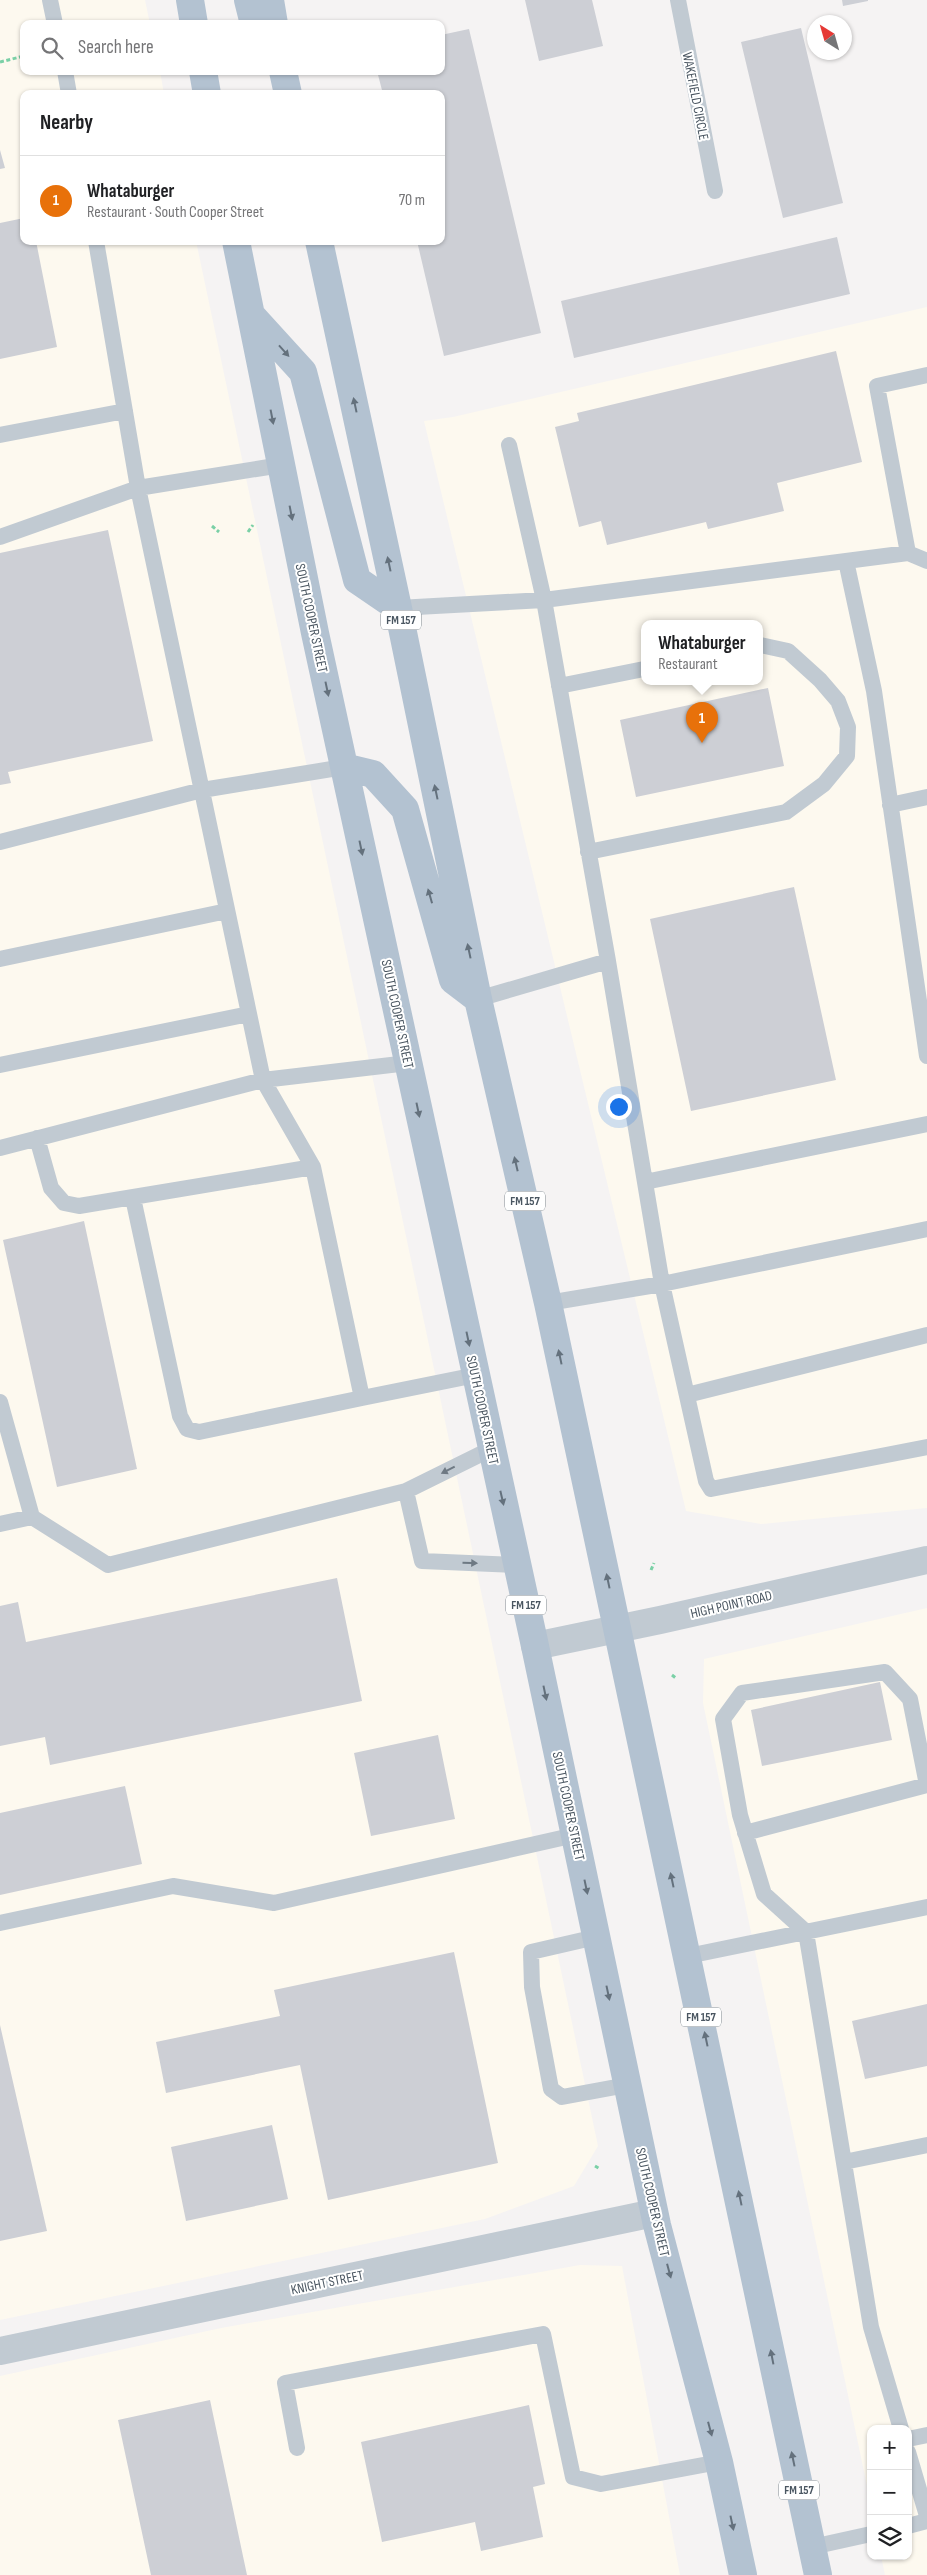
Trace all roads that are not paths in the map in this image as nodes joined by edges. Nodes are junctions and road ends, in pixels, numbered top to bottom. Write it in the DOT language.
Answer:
graph roads {
  1 [pos="50,0"];
  2 [pos="190,0"];
  3 [pos="248,0"];
  4 [pos="270,0"];
  5 [pos="678,0"];
  6 [pos="54,20"];
  7 [pos="193,20"];
  8 [pos="253,20"];
  9 [pos="273,20"];
  10 [pos="66,75"];
  11 [pos="204,75"];
  12 [pos="284,75"];
  13 [pos="68,90"];
  14 [pos="206,90"];
  15 [pos="287,90"];
  16 [pos="715,191"];
  17 [pos="97,245"];
  18 [pos="237,245"];
  19 [pos="320,245"];
  20 [pos="251,315"];
  21 [pos="927,375"];
  22 [pos="125,411"];
  23 [pos="0,435"];
  24 [pos="509,445"];
  25 [pos="281,465"];
  26 [pos="138,488"];
  27 [pos="0,537"];
  28 [pos="908,553"];
  29 [pos="846,561"];
  30 [pos="927,561"];
  31 [pos="544,600"];
  32 [pos="398,608"];
  33 [pos="763,646"];
  34 [pos="641,670"];
  35 [pos="559,686"];
  36 [pos="344,767"];
  37 [pos="202,790"];
  38 [pos="927,797"];
  39 [pos="890,804"];
  40 [pos="0,842"];
  41 [pos="588,852"];
  42 [pos="227,911"];
  43 [pos="0,960"];
  44 [pos="608,961"];
  45 [pos="478,999"];
  46 [pos="249,1014"];
  47 [pos="927,1056"];
  48 [pos="408,1063"];
  49 [pos="0,1065"];
  50 [pos="262,1080"];
  51 [pos="927,1124"];
  52 [pos="36,1138"];
  53 [pos="0,1148"];
  54 [pos="313,1167"];
  55 [pos="645,1182"];
  56 [pos="133,1198"];
  57 [pos="927,1229"];
  58 [pos="662,1284"];
  59 [pos="548,1302"];
  60 [pos="927,1335"];
  61 [pos="476,1374"];
  62 [pos="687,1395"];
  63 [pos="362,1398"];
  64 [pos="1,1410"];
  65 [pos="927,1447"];
  66 [pos="491,1449"];
  67 [pos="406,1492"];
  68 [pos="32,1517"];
  69 [pos="0,1524"];
  70 [pos="927,1560"];
  71 [pos="517,1565"];
  72 [pos="618,1629"];
  73 [pos="535,1646"];
  74 [pos="927,1785"];
  75 [pos="745,1833"];
  76 [pos="575,1835"];
  77 [pos="927,1907"];
  78 [pos="0,1924"];
  79 [pos="806,1932"];
  80 [pos="596,1937"];
  81 [pos="688,1956"];
  82 [pos="627,2085"];
  83 [pos="927,2145"];
  84 [pos="844,2162"];
  85 [pos="654,2213"];
  86 [pos="0,2351"];
  87 [pos="900,2425"];
  88 [pos="927,2435"];
  89 [pos="912,2437"];
  90 [pos="297,2448"];
  91 [pos="718,2462"];
  92 [pos="912,2465"];
  93 [pos="927,2516"];
  94 [pos="927,2521"];
  95 [pos="912,2525"];
  96 [pos="867,2535"];
  97 [pos="812,2547"];
  98 [pos="737,2574"];
  99 [pos="818,2575"];
  1 -- 6 [label="lane"];
  2 -- 7 [label="main road"];
  3 -- 8 [label="main road"];
  4 -- 9 [label="main road"];
  5 -- 16 [label="lane, WAKEFIELD CIRCLE"];
  10 -- 13 [label="lane"];
  11 -- 14 [label="main road"];
  12 -- 15 [label="main road"];
  17 -- 22 [label="lane"];
  18 -- 20 [label="main road, SOUTH COOPER STREET / FM 157"];
  32 -- 19 [label="main road, FM 157, one-way"];
  20 -- 25 [label="main road, SOUTH COOPER STREET / FM 157, one-way"];
  20 -- 32 [label="main road, one-way"];
  21 -- 28 [label="lane"];
  22 -- 23 [label="lane"];
  22 -- 26 [label="lane"];
  24 -- 31 [label="lane"];
  25 -- 26 [label="lane"];
  25 -- 36 [label="main road, SOUTH COOPER STREET / FM 157, one-way"];
  26 -- 27 [label="lane"];
  26 -- 37 [label="lane"];
  28 -- 29 [label="lane"];
  28 -- 30 [label="lane"];
  29 -- 31 [label="lane"];
  29 -- 39 [label="lane"];
  31 -- 32 [label="lane"];
  31 -- 35 [label="lane"];
  45 -- 32 [label="main road, FM 157, one-way"];
  33 -- 41 [label="lane"];
  34 -- 35 [label="lane"];
  35 -- 41 [label="lane"];
  36 -- 37 [label="lane"];
  45 -- 36 [label="main road, one-way"];
  36 -- 48 [label="main road, SOUTH COOPER STREET / FM 157, one-way"];
  37 -- 40 [label="lane"];
  37 -- 42 [label="lane"];
  38 -- 39 [label="lane"];
  39 -- 47 [label="lane"];
  41 -- 44 [label="lane"];
  42 -- 43 [label="lane"];
  42 -- 46 [label="lane"];
  44 -- 45 [label="lane"];
  44 -- 55 [label="lane"];
  59 -- 45 [label="main road, FM 157, one-way"];
  46 -- 49 [label="lane"];
  46 -- 50 [label="lane"];
  48 -- 50 [label="lane"];
  48 -- 61 [label="main road, SOUTH COOPER STREET / FM 157, one-way"];
  50 -- 52 [label="lane"];
  50 -- 54 [label="lane"];
  51 -- 55 [label="lane"];
  52 -- 53 [label="lane"];
  52 -- 56 [label="lane"];
  54 -- 56 [label="lane"];
  54 -- 63 [label="lane"];
  55 -- 58 [label="lane"];
  56 -- 63 [label="lane"];
  57 -- 58 [label="lane"];
  58 -- 59 [label="lane"];
  58 -- 62 [label="lane"];
  72 -- 59 [label="main road, FM 157, one-way"];
  60 -- 62 [label="lane"];
  61 -- 63 [label="lane"];
  61 -- 66 [label="main road, SOUTH COOPER STREET / FM 157"];
  62 -- 65 [label="lane"];
  64 -- 68 [label="lane"];
  66 -- 67 [label="lane, one-way"];
  66 -- 71 [label="main road, SOUTH COOPER STREET / FM 157, one-way"];
  67 -- 68 [label="lane"];
  67 -- 71 [label="lane, one-way"];
  68 -- 69 [label="lane"];
  70 -- 72 [label="street, HIGH POINT ROAD"];
  71 -- 73 [label="main road, SOUTH COOPER STREET / FM 157"];
  72 -- 73 [label="street, HIGH POINT ROAD"];
  81 -- 72 [label="main road, FM 157, one-way"];
  73 -- 76 [label="main road, SOUTH COOPER STREET / FM 157, one-way"];
  74 -- 75 [label="lane"];
  74 -- 75 [label="lane"];
  75 -- 79 [label="lane"];
  76 -- 78 [label="lane"];
  76 -- 80 [label="main road, SOUTH COOPER STREET / FM 157, one-way"];
  77 -- 79 [label="lane"];
  79 -- 81 [label="lane"];
  79 -- 84 [label="lane"];
  80 -- 82 [label="main road, SOUTH COOPER STREET / FM 157, one-way"];
  80 -- 82 [label="lane"];
  97 -- 81 [label="main road, FM 157, one-way"];
  82 -- 85 [label="main road, SOUTH COOPER STREET / FM 157"];
  83 -- 84 [label="lane"];
  84 -- 87 [label="lane"];
  85 -- 86 [label="street, KNIGHT STREET"];
  85 -- 91 [label="main road, SOUTH COOPER STREET / FM 157, one-way"];
  88 -- 89 [label="lane"];
  90 -- 91 [label="lane"];
  91 -- 98 [label="main road, SOUTH COOPER STREET / FM 157, one-way"];
  92 -- 93 [label="lane"];
  94 -- 95 [label="lane"];
  96 -- 97 [label="lane"];
  97 -- 99 [label="main road, FM 157"];
}
